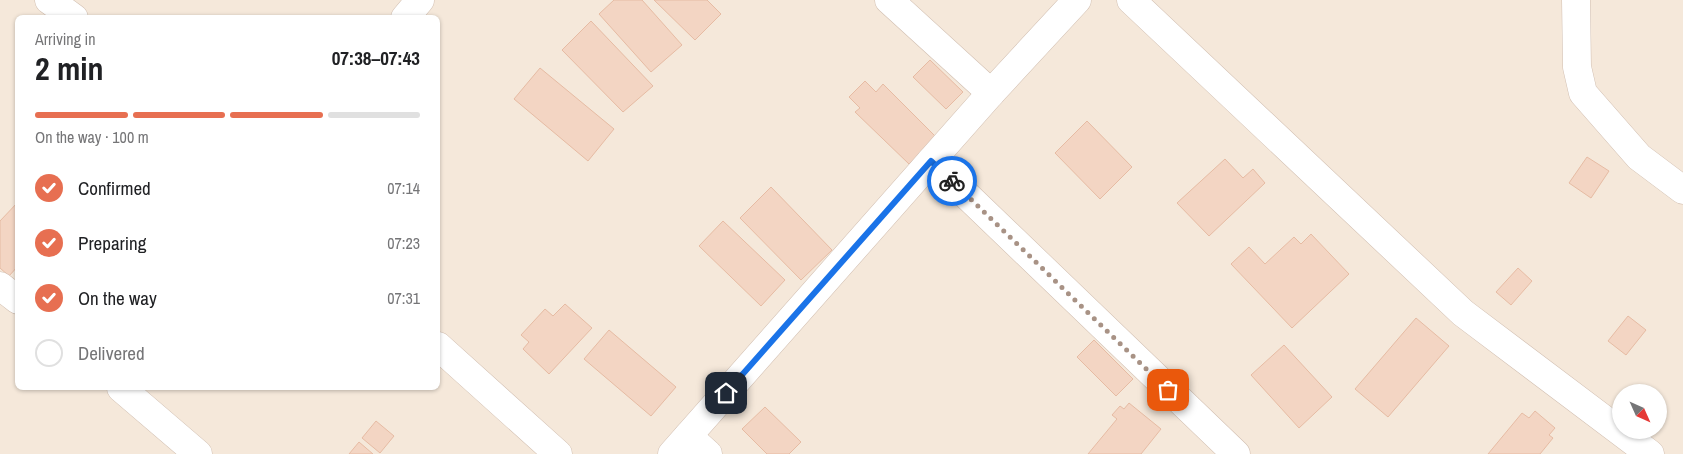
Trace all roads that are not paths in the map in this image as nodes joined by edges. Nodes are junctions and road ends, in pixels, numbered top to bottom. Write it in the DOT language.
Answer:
graph roads {
  1 [pos="48,0"];
  2 [pos="420,0"];
  3 [pos="889,0"];
  4 [pos="1077,0"];
  5 [pos="1131,0"];
  6 [pos="1576,0"];
  7 [pos="70,15"];
  8 [pos="408,15"];
  9 [pos="991,93"];
  10 [pos="931,161"];
  11 [pos="1683,190"];
  12 [pos="0,286"];
  13 [pos="15,298"];
  14 [pos="440,348"];
  15 [pos="124,390"];
  16 [pos="680,445"];
  17 [pos="198,454"];
  18 [pos="558,454"];
  19 [pos="708,454"];
  20 [pos="1236,454"];
  21 [pos="1650,454"];
  1 -- 7 [label="street"];
  2 -- 8 [label="street"];
  3 -- 9 [label="street"];
  4 -- 9 [label="street"];
  5 -- 21 [label="street"];
  6 -- 11 [label="street"];
  9 -- 10 [label="street"];
  10 -- 16 [label="street"];
  10 -- 20 [label="street"];
  12 -- 13 [label="street"];
  14 -- 18 [label="street"];
  15 -- 17 [label="street"];
  16 -- 19 [label="street"];
}
